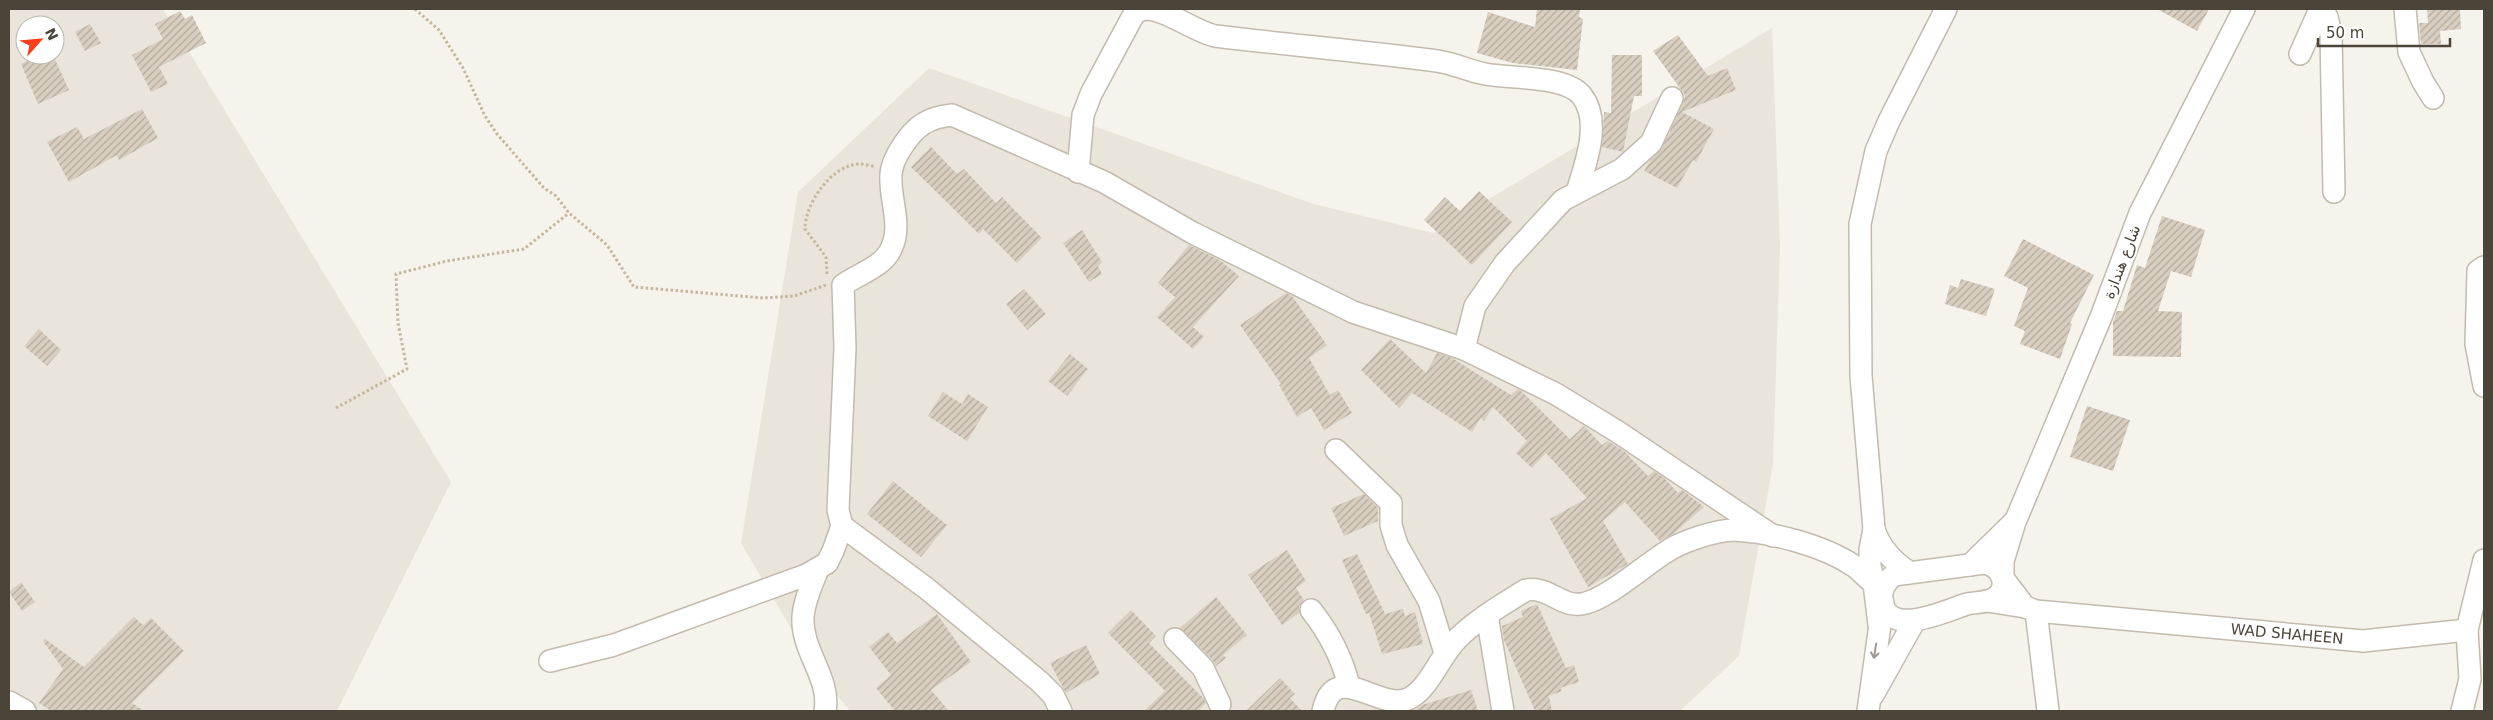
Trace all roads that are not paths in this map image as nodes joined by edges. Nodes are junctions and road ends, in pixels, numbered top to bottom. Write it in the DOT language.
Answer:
graph roads {
  1 [pos="1946,9"];
  2 [pos="2244,9"];
  3 [pos="2320,9"];
  4 [pos="2405,9"];
  5 [pos="2300,54"];
  6 [pos="1672,98"];
  7 [pos="2433,98"];
  8 [pos="1078,172"];
  9 [pos="1577,192"];
  10 [pos="2334,192"];
  11 [pos="2484,267"];
  12 [pos="1464,349"];
  13 [pos="2484,386"];
  14 [pos="1336,450"];
  15 [pos="2015,522"];
  16 [pos="842,526"];
  17 [pos="1773,536"];
  18 [pos="1875,540"];
  19 [pos="1824,550"];
  20 [pos="2484,560"];
  21 [pos="1972,565"];
  22 [pos="818,569"];
  23 [pos="1910,572"];
  24 [pos="2003,578"];
  25 [pos="1874,583"];
  26 [pos="1980,602"];
  27 [pos="1882,603"];
  28 [pos="2030,609"];
  29 [pos="1311,610"];
  30 [pos="1487,615"];
  31 [pos="1919,618"];
  32 [pos="1879,625"];
  33 [pos="2467,630"];
  34 [pos="1175,639"];
  35 [pos="1445,653"];
  36 [pos="550,661"];
  37 [pos="1349,686"];
  38 [pos="9,702"];
  39 [pos="1869,707"];
  40 [pos="1220,709"];
  41 [pos="26,711"];
  42 [pos="825,711"];
  43 [pos="1060,711"];
  44 [pos="1323,711"];
  45 [pos="1503,711"];
  46 [pos="2048,711"];
  47 [pos="2462,711"];
  1 -- 18 [label="street"];
  2 -- 15 [label="street, شارع هندازة"];
  3 -- 5 [label="street"];
  3 -- 10 [label="street"];
  4 -- 7 [label="street"];
  6 -- 9 [label="street"];
  8 -- 9 [label="street"];
  8 -- 12 [label="street"];
  8 -- 16 [label="street"];
  9 -- 12 [label="street"];
  11 -- 13 [label="street"];
  12 -- 17 [label="street"];
  14 -- 35 [label="street"];
  15 -- 21 [label="street, شارع هندازة"];
  15 -- 24 [label="street, شارع هندازة"];
  16 -- 22 [label="street"];
  16 -- 43 [label="street"];
  17 -- 19 [label="street"];
  17 -- 30 [label="street"];
  18 -- 19 [label="street"];
  18 -- 23 [label="street"];
  18 -- 25 [label="street"];
  19 -- 25 [label="street"];
  20 -- 33 [label="street"];
  21 -- 23 [label="street"];
  21 -- 24 [label="street"];
  22 -- 36 [label="street"];
  22 -- 42 [label="street"];
  23 -- 27 [label="street"];
  24 -- 26 [label="street"];
  24 -- 28 [label="street"];
  25 -- 27 [label="street"];
  25 -- 32 [label="street"];
  26 -- 28 [label="street, WAD SHAHEEN"];
  26 -- 31 [label="street"];
  27 -- 31 [label="street"];
  27 -- 32 [label="street"];
  28 -- 33 [label="street, WAD SHAHEEN"];
  28 -- 46 [label="street"];
  29 -- 37 [label="street"];
  30 -- 35 [label="street"];
  30 -- 45 [label="street"];
  31 -- 39 [label="street"];
  32 -- 39 [label="street, one-way"];
  33 -- 47 [label="street"];
  34 -- 40 [label="street"];
  35 -- 37 [label="street"];
  37 -- 44 [label="street"];
  38 -- 41 [label="street"];
}
